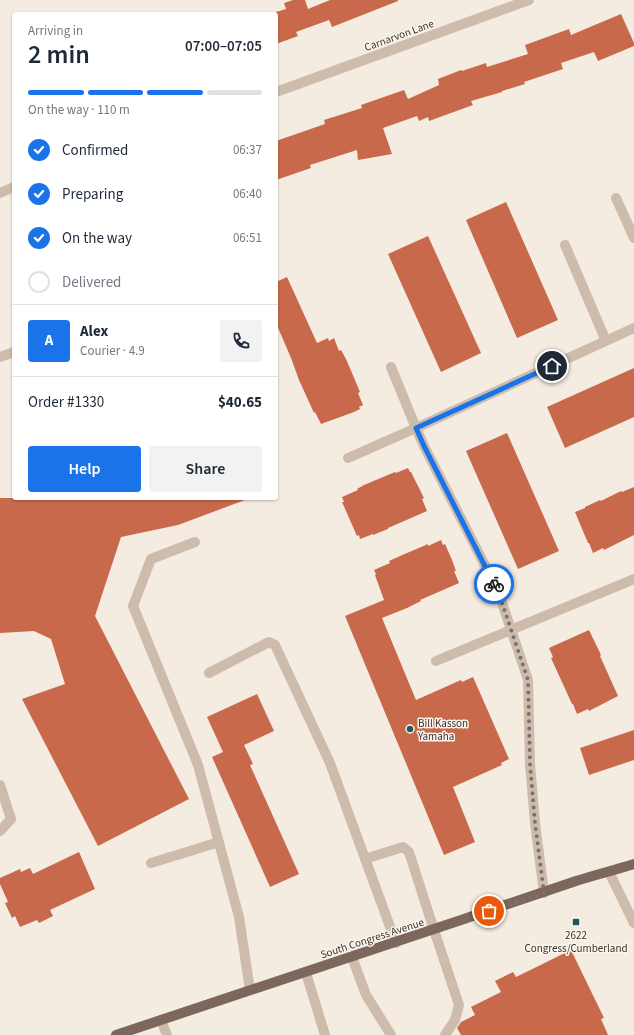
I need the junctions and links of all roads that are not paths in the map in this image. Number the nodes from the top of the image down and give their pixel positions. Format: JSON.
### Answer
{"nodes":[{"id":1,"x":530,"y":0,"type":"edge"},
{"id":2,"x":278,"y":91,"type":"edge"},
{"id":3,"x":12,"y":188,"type":"edge"},
{"id":4,"x":0,"y":192,"type":"edge"},
{"id":5,"x":616,"y":198,"type":"dead end"},
{"id":6,"x":634,"y":238,"type":"edge"},
{"id":7,"x":565,"y":245,"type":"dead end"},
{"id":8,"x":634,"y":328,"type":"edge"},
{"id":9,"x":606,"y":341,"type":"junction"},
{"id":10,"x":12,"y":353,"type":"edge"},
{"id":11,"x":0,"y":357,"type":"edge"},
{"id":12,"x":391,"y":367,"type":"dead end"},
{"id":13,"x":416,"y":428,"type":"junction"},
{"id":14,"x":348,"y":458,"type":"dead end"},
{"id":15,"x":195,"y":542,"type":"dead end"},
{"id":16,"x":634,"y":579,"type":"edge"},
{"id":17,"x":511,"y":630,"type":"junction"},
{"id":18,"x":436,"y":661,"type":"dead end"},
{"id":19,"x":209,"y":673,"type":"dead end"},
{"id":20,"x":0,"y":785,"type":"edge"},
{"id":21,"x":0,"y":831,"type":"edge"},
{"id":22,"x":219,"y":842,"type":"junction"},
{"id":23,"x":365,"y":859,"type":"junction"},
{"id":24,"x":151,"y":863,"type":"dead end"},
{"id":25,"x":634,"y":864,"type":"edge"},
{"id":26,"x":609,"y":872,"type":"junction"},
{"id":27,"x":544,"y":893,"type":"junction"},
{"id":28,"x":634,"y":923,"type":"edge"},
{"id":29,"x":434,"y":930,"type":"junction"},
{"id":30,"x":396,"y":943,"type":"junction"},
{"id":31,"x":352,"y":957,"type":"junction"},
{"id":32,"x":306,"y":972,"type":"junction"},
{"id":33,"x":250,"y":990,"type":"junction"},
{"id":34,"x":161,"y":1020,"type":"junction"},
{"id":35,"x":116,"y":1035,"type":"edge"},
{"id":36,"x":167,"y":1035,"type":"edge"},
{"id":37,"x":325,"y":1035,"type":"edge"},
{"id":38,"x":391,"y":1035,"type":"edge"},
{"id":39,"x":445,"y":1035,"type":"edge"}],
"edges":[{"from":1,"to":2,"type":"street","name":"Carnarvon Lane"},
{"from":3,"to":4,"type":"street"},
{"from":5,"to":6,"type":"street"},
{"from":7,"to":9,"type":"street"},
{"from":8,"to":9,"type":"street"},
{"from":9,"to":13,"type":"street"},
{"from":10,"to":11,"type":"street"},
{"from":12,"to":13,"type":"street"},
{"from":13,"to":14,"type":"street"},
{"from":13,"to":17,"type":"street"},
{"from":15,"to":22,"type":"street"},
{"from":16,"to":17,"type":"street"},
{"from":17,"to":18,"type":"street"},
{"from":17,"to":27,"type":"street"},
{"from":19,"to":23,"type":"street"},
{"from":20,"to":21,"type":"street"},
{"from":22,"to":24,"type":"street"},
{"from":22,"to":33,"type":"street"},
{"from":23,"to":29,"type":"street"},
{"from":23,"to":30,"type":"street"},
{"from":25,"to":26,"type":"main road","name":"South Congress Avenue"},
{"from":26,"to":27,"type":"main road","name":"South Congress Avenue"},
{"from":26,"to":28,"type":"street"},
{"from":27,"to":29,"type":"main road","name":"South Congress Avenue"},
{"from":29,"to":30,"type":"main road","name":"South Congress Avenue"},
{"from":29,"to":39,"type":"street"},
{"from":30,"to":31,"type":"main road","name":"South Congress Avenue"},
{"from":31,"to":32,"type":"main road","name":"South Congress Avenue"},
{"from":31,"to":38,"type":"street"},
{"from":32,"to":33,"type":"main road","name":"South Congress Avenue"},
{"from":32,"to":37,"type":"street"},
{"from":33,"to":34,"type":"main road","name":"South Congress Avenue"},
{"from":34,"to":35,"type":"main road","name":"South Congress Avenue"},
{"from":34,"to":36,"type":"street"}]}
